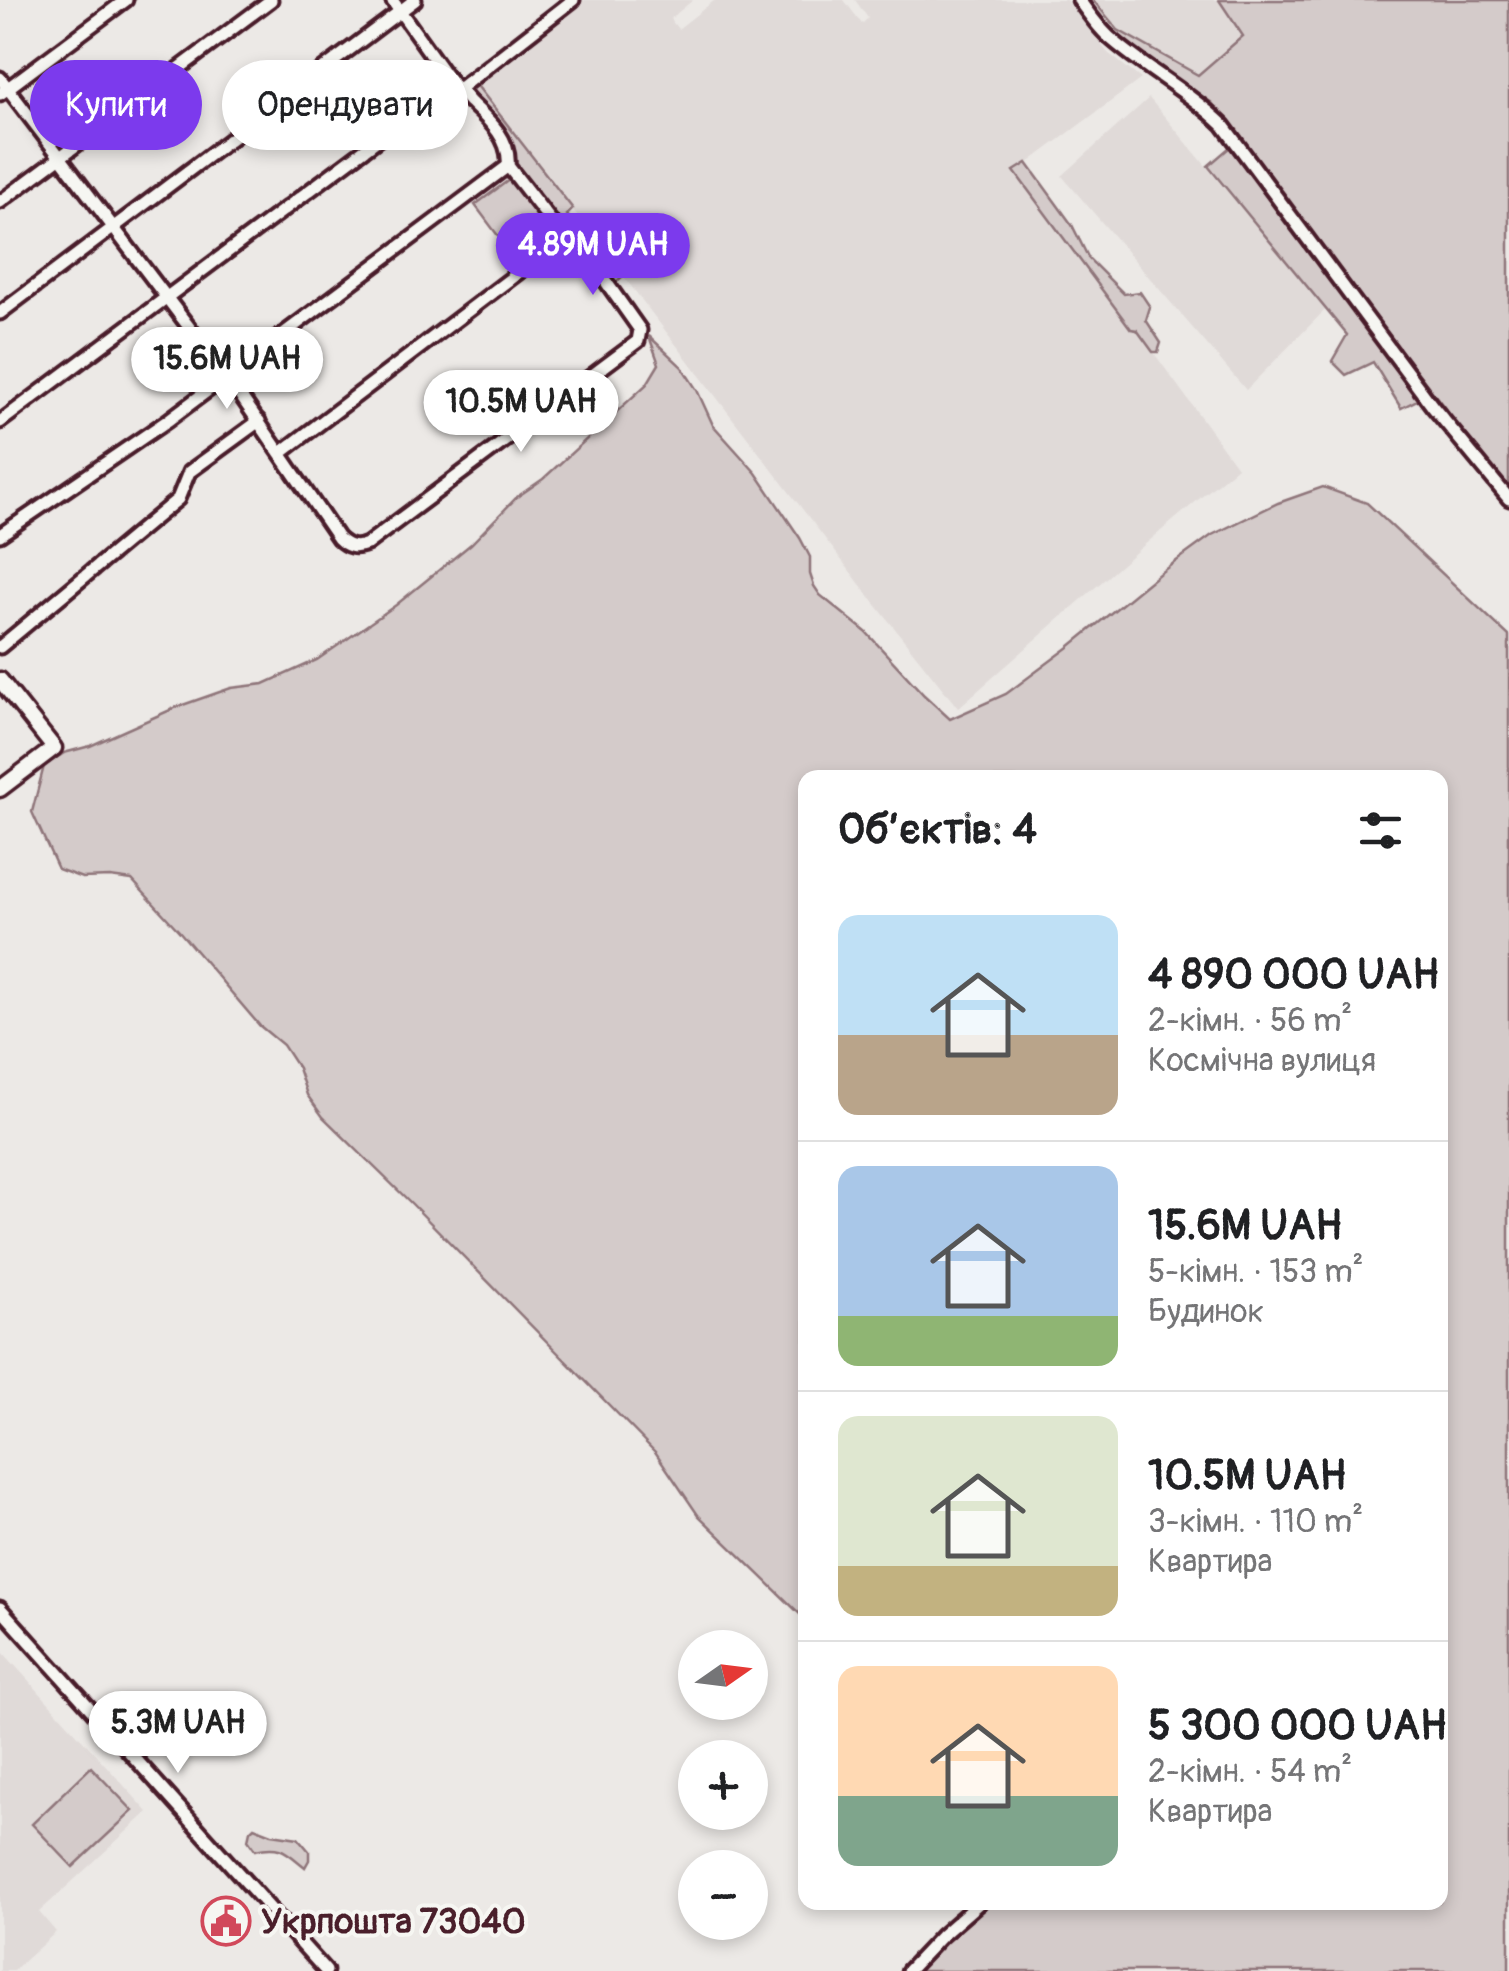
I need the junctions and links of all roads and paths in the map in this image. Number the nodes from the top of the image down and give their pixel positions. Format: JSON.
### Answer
{"nodes":[{"id":1,"x":126,"y":0,"type":"edge"},
{"id":2,"x":271,"y":0,"type":"edge"},
{"id":3,"x":415,"y":0,"type":"edge"},
{"id":4,"x":573,"y":0,"type":"edge"},
{"id":5,"x":1078,"y":0,"type":"edge"},
{"id":6,"x":396,"y":6,"type":"edge"},
{"id":7,"x":436,"y":60,"type":"edge"},
{"id":8,"x":468,"y":77,"type":"edge"},
{"id":9,"x":3,"y":87,"type":"edge"},
{"id":10,"x":468,"y":100,"type":"edge"},
{"id":11,"x":369,"y":150,"type":"edge"},
{"id":12,"x":61,"y":156,"type":"junction"},
{"id":13,"x":508,"y":166,"type":"junction"},
{"id":14,"x":0,"y":202,"type":"edge"},
{"id":15,"x":114,"y":228,"type":"junction"},
{"id":16,"x":566,"y":238,"type":"junction"},
{"id":17,"x":168,"y":298,"type":"junction"},
{"id":18,"x":0,"y":313,"type":"edge"},
{"id":19,"x":226,"y":378,"type":"junction"},
{"id":20,"x":259,"y":421,"type":"junction"},
{"id":21,"x":0,"y":422,"type":"edge"},
{"id":22,"x":281,"y":453,"type":"junction"},
{"id":23,"x":1509,"y":499,"type":"edge"},
{"id":24,"x":0,"y":535,"type":"edge"},
{"id":25,"x":0,"y":647,"type":"edge"},
{"id":26,"x":0,"y":680,"type":"edge"},
{"id":27,"x":0,"y":788,"type":"edge"},
{"id":28,"x":0,"y":1608,"type":"edge"},
{"id":29,"x":971,"y":1910,"type":"edge"},
{"id":30,"x":326,"y":1971,"type":"edge"},
{"id":31,"x":908,"y":1971,"type":"edge"}],
"edges":[{"from":1,"to":9,"type":"street"},
{"from":2,"to":12,"type":"street"},
{"from":3,"to":6,"type":"street"},
{"from":4,"to":8,"type":"street"},
{"from":5,"to":23,"type":"street"},
{"from":6,"to":7,"type":"street"},
{"from":6,"to":15,"type":"street"},
{"from":9,"to":12,"type":"street"},
{"from":10,"to":13,"type":"street"},
{"from":11,"to":17,"type":"street"},
{"from":12,"to":14,"type":"street"},
{"from":12,"to":15,"type":"street"},
{"from":13,"to":16,"type":"street"},
{"from":13,"to":19,"type":"street"},
{"from":15,"to":17,"type":"street"},
{"from":15,"to":18,"type":"street"},
{"from":16,"to":22,"type":"street"},
{"from":16,"to":22,"type":"street"},
{"from":17,"to":19,"type":"street"},
{"from":17,"to":21,"type":"street"},
{"from":19,"to":20,"type":"street"},
{"from":19,"to":24,"type":"street"},
{"from":20,"to":22,"type":"street"},
{"from":20,"to":25,"type":"street"},
{"from":26,"to":27,"type":"street"},
{"from":28,"to":30,"type":"street"},
{"from":29,"to":31,"type":"street"}]}
